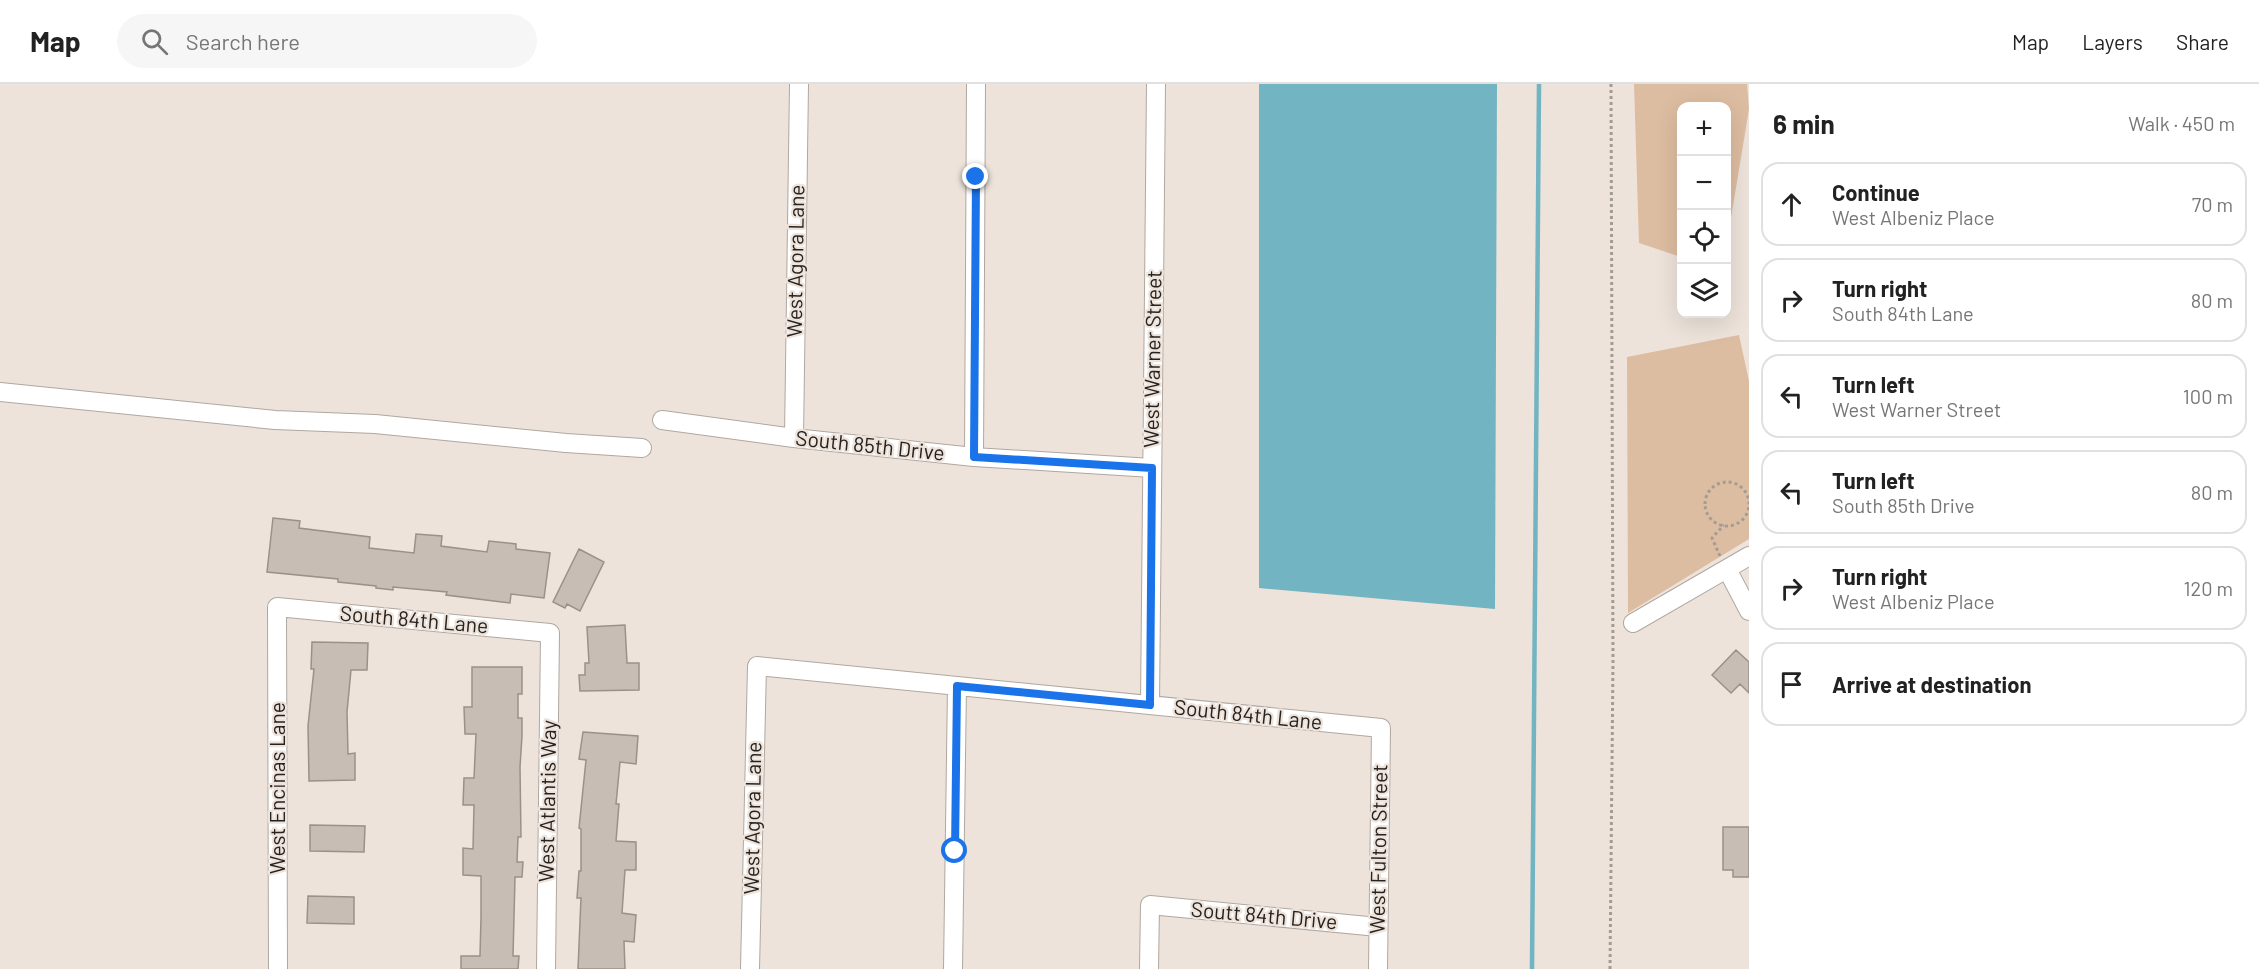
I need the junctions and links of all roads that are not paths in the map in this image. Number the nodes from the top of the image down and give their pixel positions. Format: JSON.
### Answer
{"nodes":[{"id":1,"x":799,"y":84,"type":"edge"},
{"id":2,"x":976,"y":84,"type":"edge"},
{"id":3,"x":1155,"y":84,"type":"edge"},
{"id":4,"x":0,"y":392,"type":"edge"},
{"id":5,"x":662,"y":420,"type":"dead end"},
{"id":6,"x":794,"y":438,"type":"junction"},
{"id":7,"x":642,"y":448,"type":"dead end"},
{"id":8,"x":974,"y":457,"type":"junction"},
{"id":9,"x":1152,"y":468,"type":"junction"},
{"id":10,"x":1749,"y":556,"type":"edge"},
{"id":11,"x":1727,"y":569,"type":"junction"},
{"id":12,"x":277,"y":607,"type":"joint"},
{"id":13,"x":1749,"y":611,"type":"edge"},
{"id":14,"x":1633,"y":623,"type":"dead end"},
{"id":15,"x":550,"y":633,"type":"joint"},
{"id":16,"x":757,"y":666,"type":"joint"},
{"id":17,"x":957,"y":686,"type":"junction"},
{"id":18,"x":1150,"y":705,"type":"junction"},
{"id":19,"x":1381,"y":728,"type":"joint"},
{"id":20,"x":1378,"y":927,"type":"junction"},
{"id":21,"x":278,"y":969,"type":"edge"},
{"id":22,"x":546,"y":969,"type":"edge"},
{"id":23,"x":750,"y":969,"type":"edge"},
{"id":24,"x":953,"y":969,"type":"edge"},
{"id":25,"x":1149,"y":969,"type":"edge"},
{"id":26,"x":1378,"y":969,"type":"edge"}],
"edges":[{"from":1,"to":6,"type":"street","name":"West Agora Lane"},
{"from":2,"to":8,"type":"street"},
{"from":3,"to":9,"type":"street","name":"West Warner Street"},
{"from":4,"to":7,"type":"street"},
{"from":5,"to":6,"type":"street","name":"South 85th Drive"},
{"from":6,"to":8,"type":"street","name":"South 85th Drive"},
{"from":8,"to":9,"type":"street","name":"South 85th Drive"},
{"from":9,"to":18,"type":"street","name":"West Warner Street"},
{"from":10,"to":11,"type":"street"},
{"from":11,"to":13,"type":"street"},
{"from":11,"to":14,"type":"street"},
{"from":12,"to":15,"type":"street","name":"South 84th Lane"},
{"from":12,"to":21,"type":"street","name":"West Encinas Lane"},
{"from":15,"to":22,"type":"street","name":"West Atlantis Way"},
{"from":16,"to":17,"type":"street","name":"South 84th Lane"},
{"from":16,"to":23,"type":"street","name":"West Agora Lane"},
{"from":17,"to":18,"type":"street","name":"South 84th Lane"},
{"from":17,"to":24,"type":"street"},
{"from":18,"to":19,"type":"street","name":"South 84th Lane"},
{"from":19,"to":20,"type":"street","name":"West Fulton Street"},
{"from":20,"to":25,"type":"street","name":"Soutt 84th Drive"},
{"from":20,"to":26,"type":"street","name":"West Fulton Street"}]}
